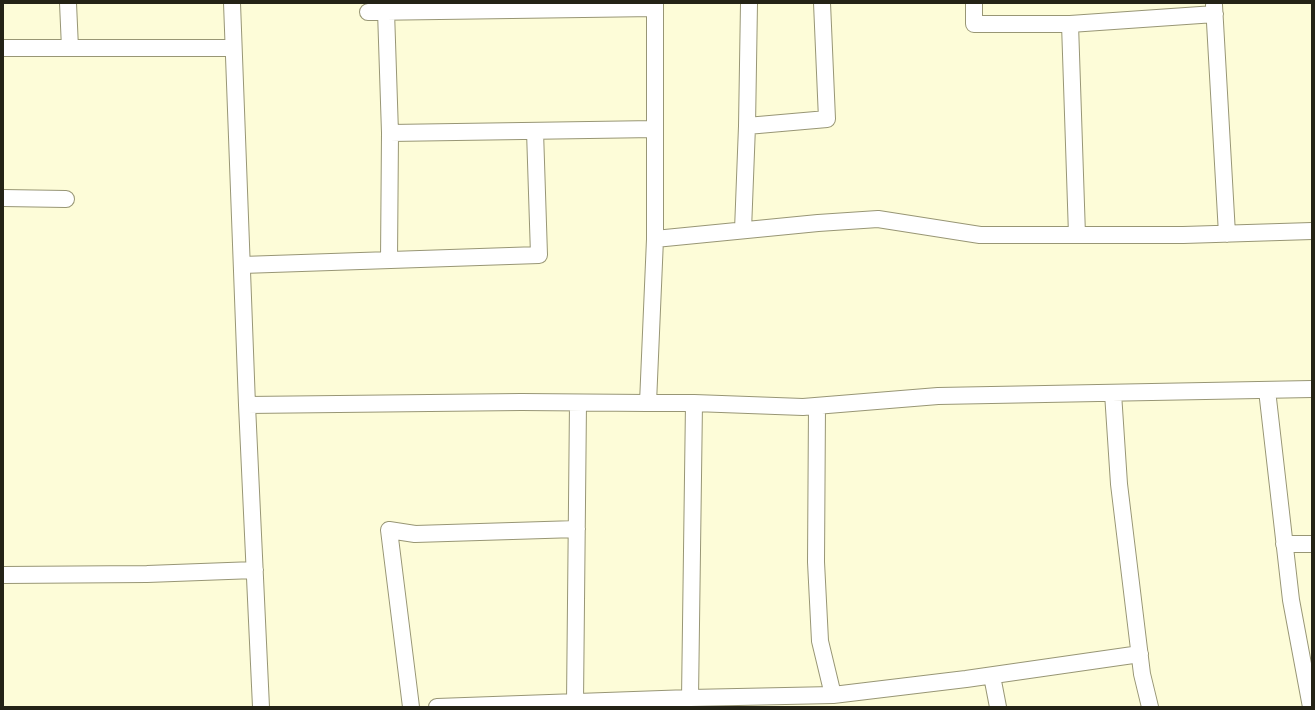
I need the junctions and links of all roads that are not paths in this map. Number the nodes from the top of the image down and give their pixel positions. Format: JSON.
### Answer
{"nodes":[{"id":1,"x":68,"y":3,"type":"edge"},
{"id":2,"x":232,"y":3,"type":"edge"},
{"id":3,"x":749,"y":3,"type":"edge"},
{"id":4,"x":822,"y":3,"type":"edge"},
{"id":5,"x":974,"y":3,"type":"edge"},
{"id":6,"x":655,"y":6,"type":"edge"},
{"id":7,"x":1215,"y":9,"type":"edge"},
{"id":8,"x":368,"y":12,"type":"dead end"},
{"id":9,"x":386,"y":12,"type":"junction"},
{"id":10,"x":1070,"y":24,"type":"junction"},
{"id":11,"x":3,"y":48,"type":"edge"},
{"id":12,"x":70,"y":48,"type":"junction"},
{"id":13,"x":233,"y":48,"type":"junction"},
{"id":14,"x":747,"y":126,"type":"junction"},
{"id":15,"x":655,"y":130,"type":"junction"},
{"id":16,"x":535,"y":131,"type":"junction"},
{"id":17,"x":390,"y":133,"type":"junction"},
{"id":18,"x":3,"y":198,"type":"edge"},
{"id":19,"x":66,"y":199,"type":"dead end"},
{"id":20,"x":743,"y":230,"type":"junction"},
{"id":21,"x":1312,"y":231,"type":"edge"},
{"id":22,"x":1227,"y":234,"type":"junction"},
{"id":23,"x":1077,"y":235,"type":"junction"},
{"id":24,"x":655,"y":238,"type":"junction"},
{"id":25,"x":389,"y":260,"type":"junction"},
{"id":26,"x":242,"y":265,"type":"junction"},
{"id":27,"x":1312,"y":389,"type":"edge"},
{"id":28,"x":1267,"y":390,"type":"junction"},
{"id":29,"x":1113,"y":393,"type":"junction"},
{"id":30,"x":578,"y":403,"type":"junction"},
{"id":31,"x":648,"y":403,"type":"junction"},
{"id":32,"x":694,"y":403,"type":"junction"},
{"id":33,"x":247,"y":405,"type":"junction"},
{"id":34,"x":817,"y":406,"type":"junction"},
{"id":35,"x":577,"y":529,"type":"junction"},
{"id":36,"x":1284,"y":544,"type":"junction"},
{"id":37,"x":1312,"y":544,"type":"edge"},
{"id":38,"x":255,"y":570,"type":"junction"},
{"id":39,"x":3,"y":575,"type":"edge"},
{"id":40,"x":1140,"y":654,"type":"junction"},
{"id":41,"x":992,"y":676,"type":"junction"},
{"id":42,"x":833,"y":696,"type":"junction"},
{"id":43,"x":690,"y":698,"type":"junction"},
{"id":44,"x":575,"y":702,"type":"junction"},
{"id":45,"x":261,"y":707,"type":"edge"},
{"id":46,"x":411,"y":707,"type":"edge"},
{"id":47,"x":437,"y":707,"type":"edge"},
{"id":48,"x":998,"y":707,"type":"edge"},
{"id":49,"x":1150,"y":707,"type":"edge"},
{"id":50,"x":1311,"y":707,"type":"edge"}],
"edges":[{"from":1,"to":12,"type":"street"},
{"from":2,"to":13,"type":"street"},
{"from":3,"to":14,"type":"street"},
{"from":4,"to":14,"type":"street"},
{"from":5,"to":10,"type":"street"},
{"from":6,"to":9,"type":"street"},
{"from":6,"to":15,"type":"street"},
{"from":7,"to":10,"type":"street"},
{"from":7,"to":22,"type":"street"},
{"from":8,"to":9,"type":"street"},
{"from":9,"to":17,"type":"street"},
{"from":10,"to":23,"type":"street"},
{"from":11,"to":12,"type":"street"},
{"from":12,"to":13,"type":"street"},
{"from":13,"to":26,"type":"street"},
{"from":14,"to":20,"type":"street"},
{"from":15,"to":16,"type":"street"},
{"from":15,"to":24,"type":"street"},
{"from":16,"to":17,"type":"street"},
{"from":16,"to":25,"type":"street"},
{"from":17,"to":25,"type":"street"},
{"from":18,"to":19,"type":"street"},
{"from":20,"to":23,"type":"street"},
{"from":20,"to":24,"type":"street"},
{"from":21,"to":22,"type":"street"},
{"from":22,"to":23,"type":"street"},
{"from":24,"to":31,"type":"street"},
{"from":25,"to":26,"type":"street"},
{"from":26,"to":33,"type":"street"},
{"from":27,"to":28,"type":"street"},
{"from":28,"to":29,"type":"street"},
{"from":28,"to":36,"type":"street"},
{"from":29,"to":34,"type":"street"},
{"from":29,"to":40,"type":"street"},
{"from":30,"to":31,"type":"street"},
{"from":30,"to":33,"type":"street"},
{"from":30,"to":35,"type":"street"},
{"from":31,"to":32,"type":"street"},
{"from":32,"to":34,"type":"street"},
{"from":32,"to":43,"type":"street"},
{"from":33,"to":38,"type":"street"},
{"from":34,"to":42,"type":"street"},
{"from":35,"to":44,"type":"street"},
{"from":35,"to":46,"type":"street"},
{"from":36,"to":37,"type":"street"},
{"from":36,"to":50,"type":"street"},
{"from":38,"to":39,"type":"street"},
{"from":38,"to":45,"type":"street"},
{"from":40,"to":41,"type":"street"},
{"from":40,"to":49,"type":"street"},
{"from":41,"to":42,"type":"street"},
{"from":41,"to":48,"type":"street"},
{"from":42,"to":43,"type":"street"},
{"from":43,"to":44,"type":"street"},
{"from":44,"to":47,"type":"street"}]}
